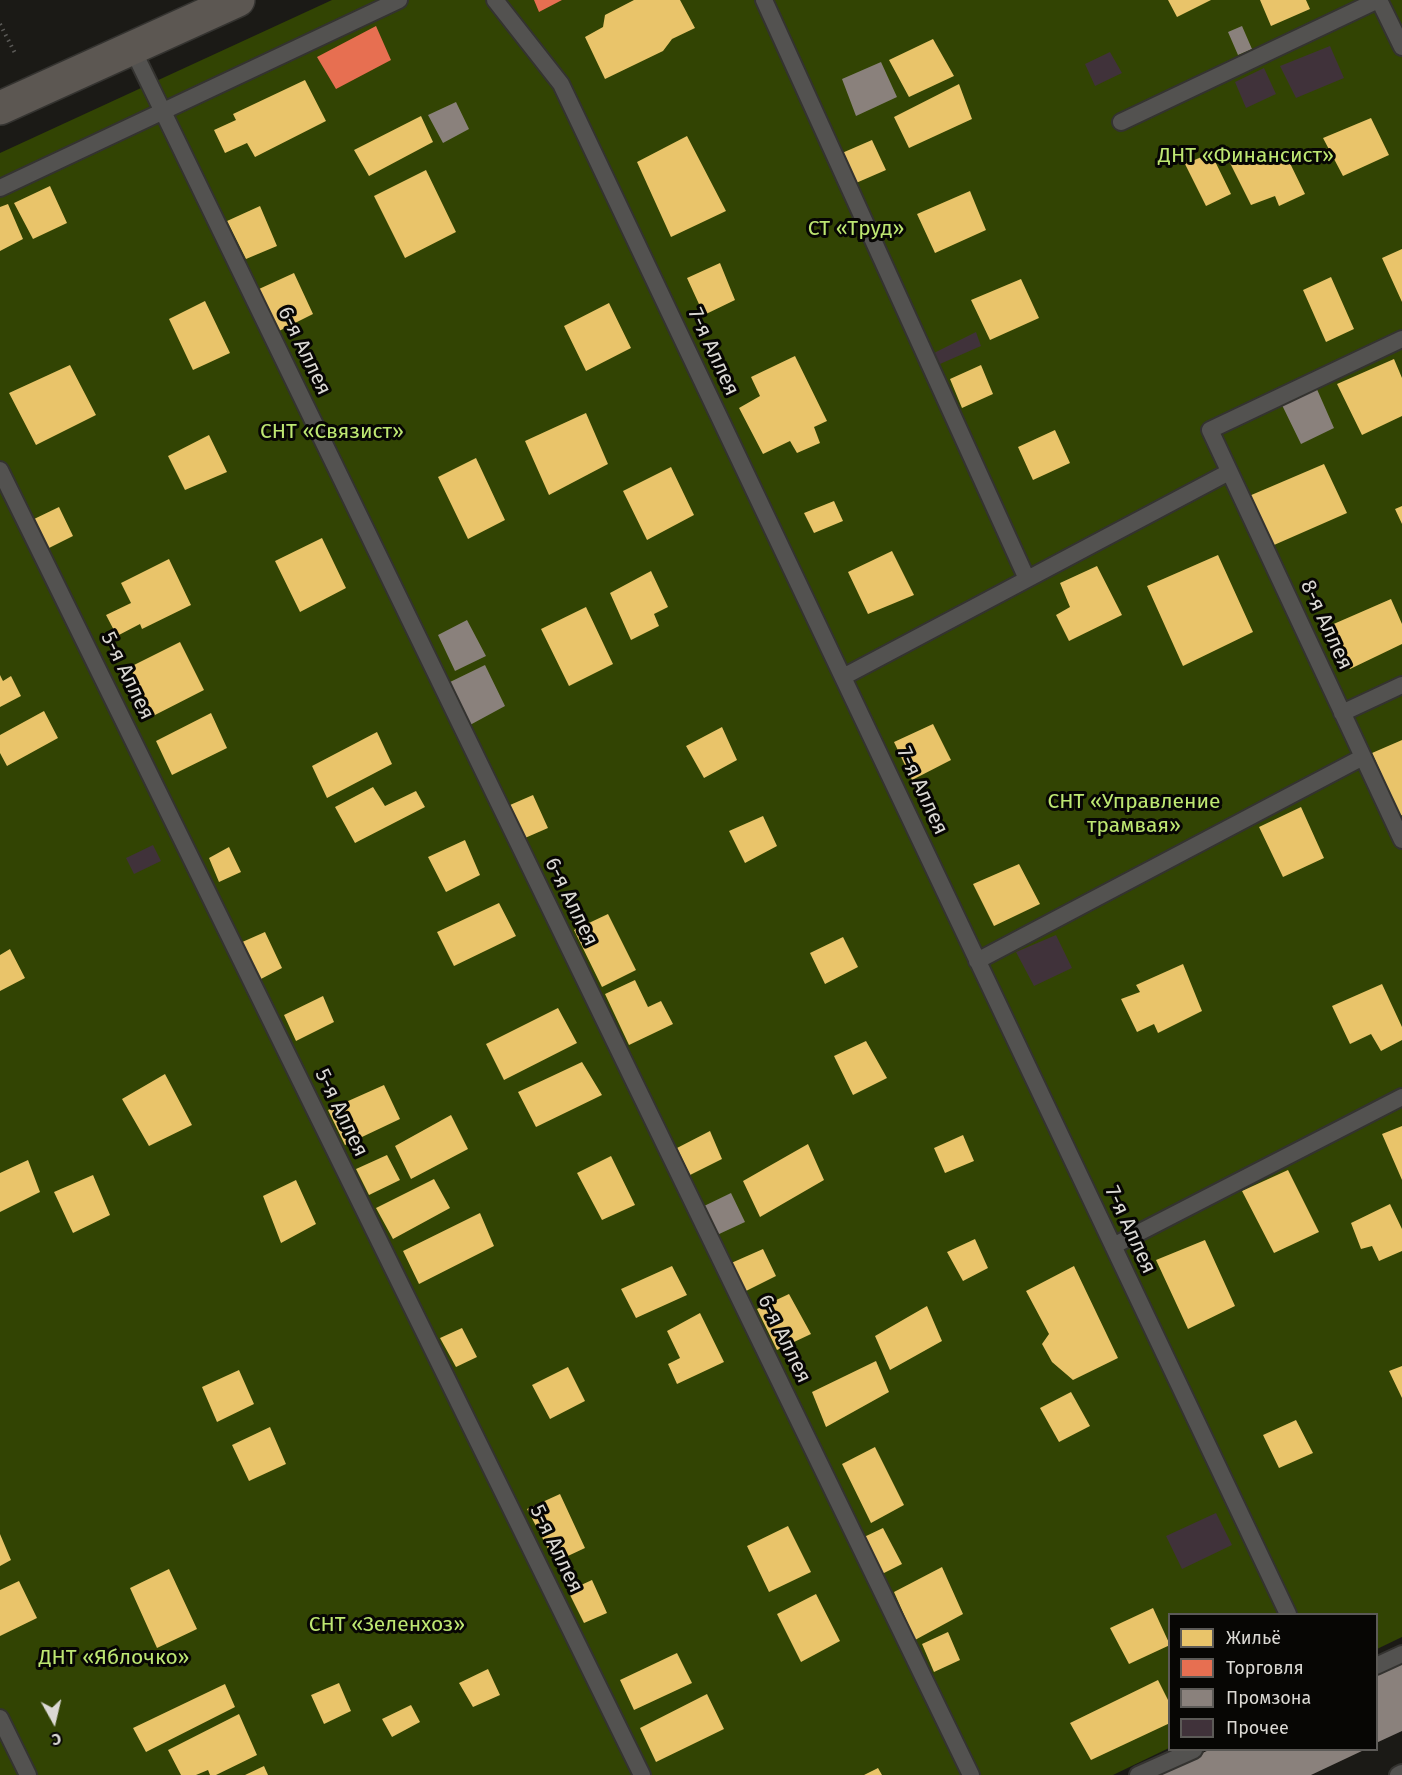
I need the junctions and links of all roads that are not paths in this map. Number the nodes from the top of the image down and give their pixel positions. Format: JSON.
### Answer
{"nodes":[{"id":1,"x":238,"y":0,"type":"edge"},
{"id":2,"x":399,"y":0,"type":"edge"},
{"id":3,"x":495,"y":0,"type":"edge"},
{"id":4,"x":764,"y":0,"type":"edge"},
{"id":5,"x":1379,"y":0,"type":"edge"},
{"id":6,"x":1402,"y":47,"type":"edge"},
{"id":7,"x":132,"y":48,"type":"junction"},
{"id":8,"x":0,"y":108,"type":"edge"},
{"id":9,"x":162,"y":110,"type":"junction"},
{"id":10,"x":1121,"y":122,"type":"dead end"},
{"id":11,"x":0,"y":188,"type":"edge"},
{"id":12,"x":1402,"y":339,"type":"edge"},
{"id":13,"x":0,"y":470,"type":"edge"},
{"id":14,"x":1229,"y":472,"type":"junction"},
{"id":15,"x":1027,"y":579,"type":"junction"},
{"id":16,"x":843,"y":677,"type":"junction"},
{"id":17,"x":1402,"y":685,"type":"edge"},
{"id":18,"x":1342,"y":713,"type":"junction"},
{"id":19,"x":1363,"y":757,"type":"junction"},
{"id":20,"x":1402,"y":840,"type":"edge"},
{"id":21,"x":977,"y":961,"type":"junction"},
{"id":22,"x":1402,"y":1097,"type":"edge"},
{"id":23,"x":1113,"y":1246,"type":"junction"},
{"id":24,"x":1288,"y":1613,"type":"edge"},
{"id":25,"x":1402,"y":1654,"type":"edge"},
{"id":26,"x":1378,"y":1666,"type":"edge"},
{"id":27,"x":0,"y":1718,"type":"edge"},
{"id":28,"x":1190,"y":1751,"type":"edge"},
{"id":29,"x":1402,"y":1773,"type":"edge"},
{"id":30,"x":28,"y":1775,"type":"edge"},
{"id":31,"x":642,"y":1775,"type":"edge"},
{"id":32,"x":971,"y":1775,"type":"edge"},
{"id":33,"x":1138,"y":1775,"type":"edge"},
{"id":34,"x":1398,"y":1775,"type":"edge"}],
"edges":[{"from":1,"to":7,"type":"main road"},
{"from":2,"to":9,"type":"lane"},
{"from":3,"to":16,"type":"lane","name":"7-я Аллея"},
{"from":4,"to":15,"type":"lane"},
{"from":5,"to":6,"type":"lane"},
{"from":5,"to":10,"type":"lane"},
{"from":7,"to":8,"type":"main road"},
{"from":7,"to":9,"type":"lane","name":"6-я Аллея"},
{"from":9,"to":11,"type":"lane"},
{"from":9,"to":32,"type":"lane","name":"6-я Аллея"},
{"from":12,"to":14,"type":"lane","name":"8-я Аллея"},
{"from":13,"to":31,"type":"lane","name":"5-я Аллея"},
{"from":14,"to":15,"type":"lane"},
{"from":14,"to":18,"type":"lane","name":"8-я Аллея"},
{"from":15,"to":16,"type":"lane"},
{"from":16,"to":21,"type":"lane","name":"7-я Аллея"},
{"from":17,"to":18,"type":"lane"},
{"from":18,"to":19,"type":"lane","name":"8-я Аллея"},
{"from":19,"to":20,"type":"lane","name":"8-я Аллея"},
{"from":19,"to":21,"type":"lane"},
{"from":21,"to":23,"type":"lane","name":"7-я Аллея"},
{"from":22,"to":23,"type":"lane"},
{"from":23,"to":24,"type":"lane","name":"7-я Аллея"},
{"from":25,"to":26,"type":"lane"},
{"from":27,"to":30,"type":"lane"},
{"from":28,"to":33,"type":"lane"},
{"from":29,"to":34,"type":"lane"}]}
